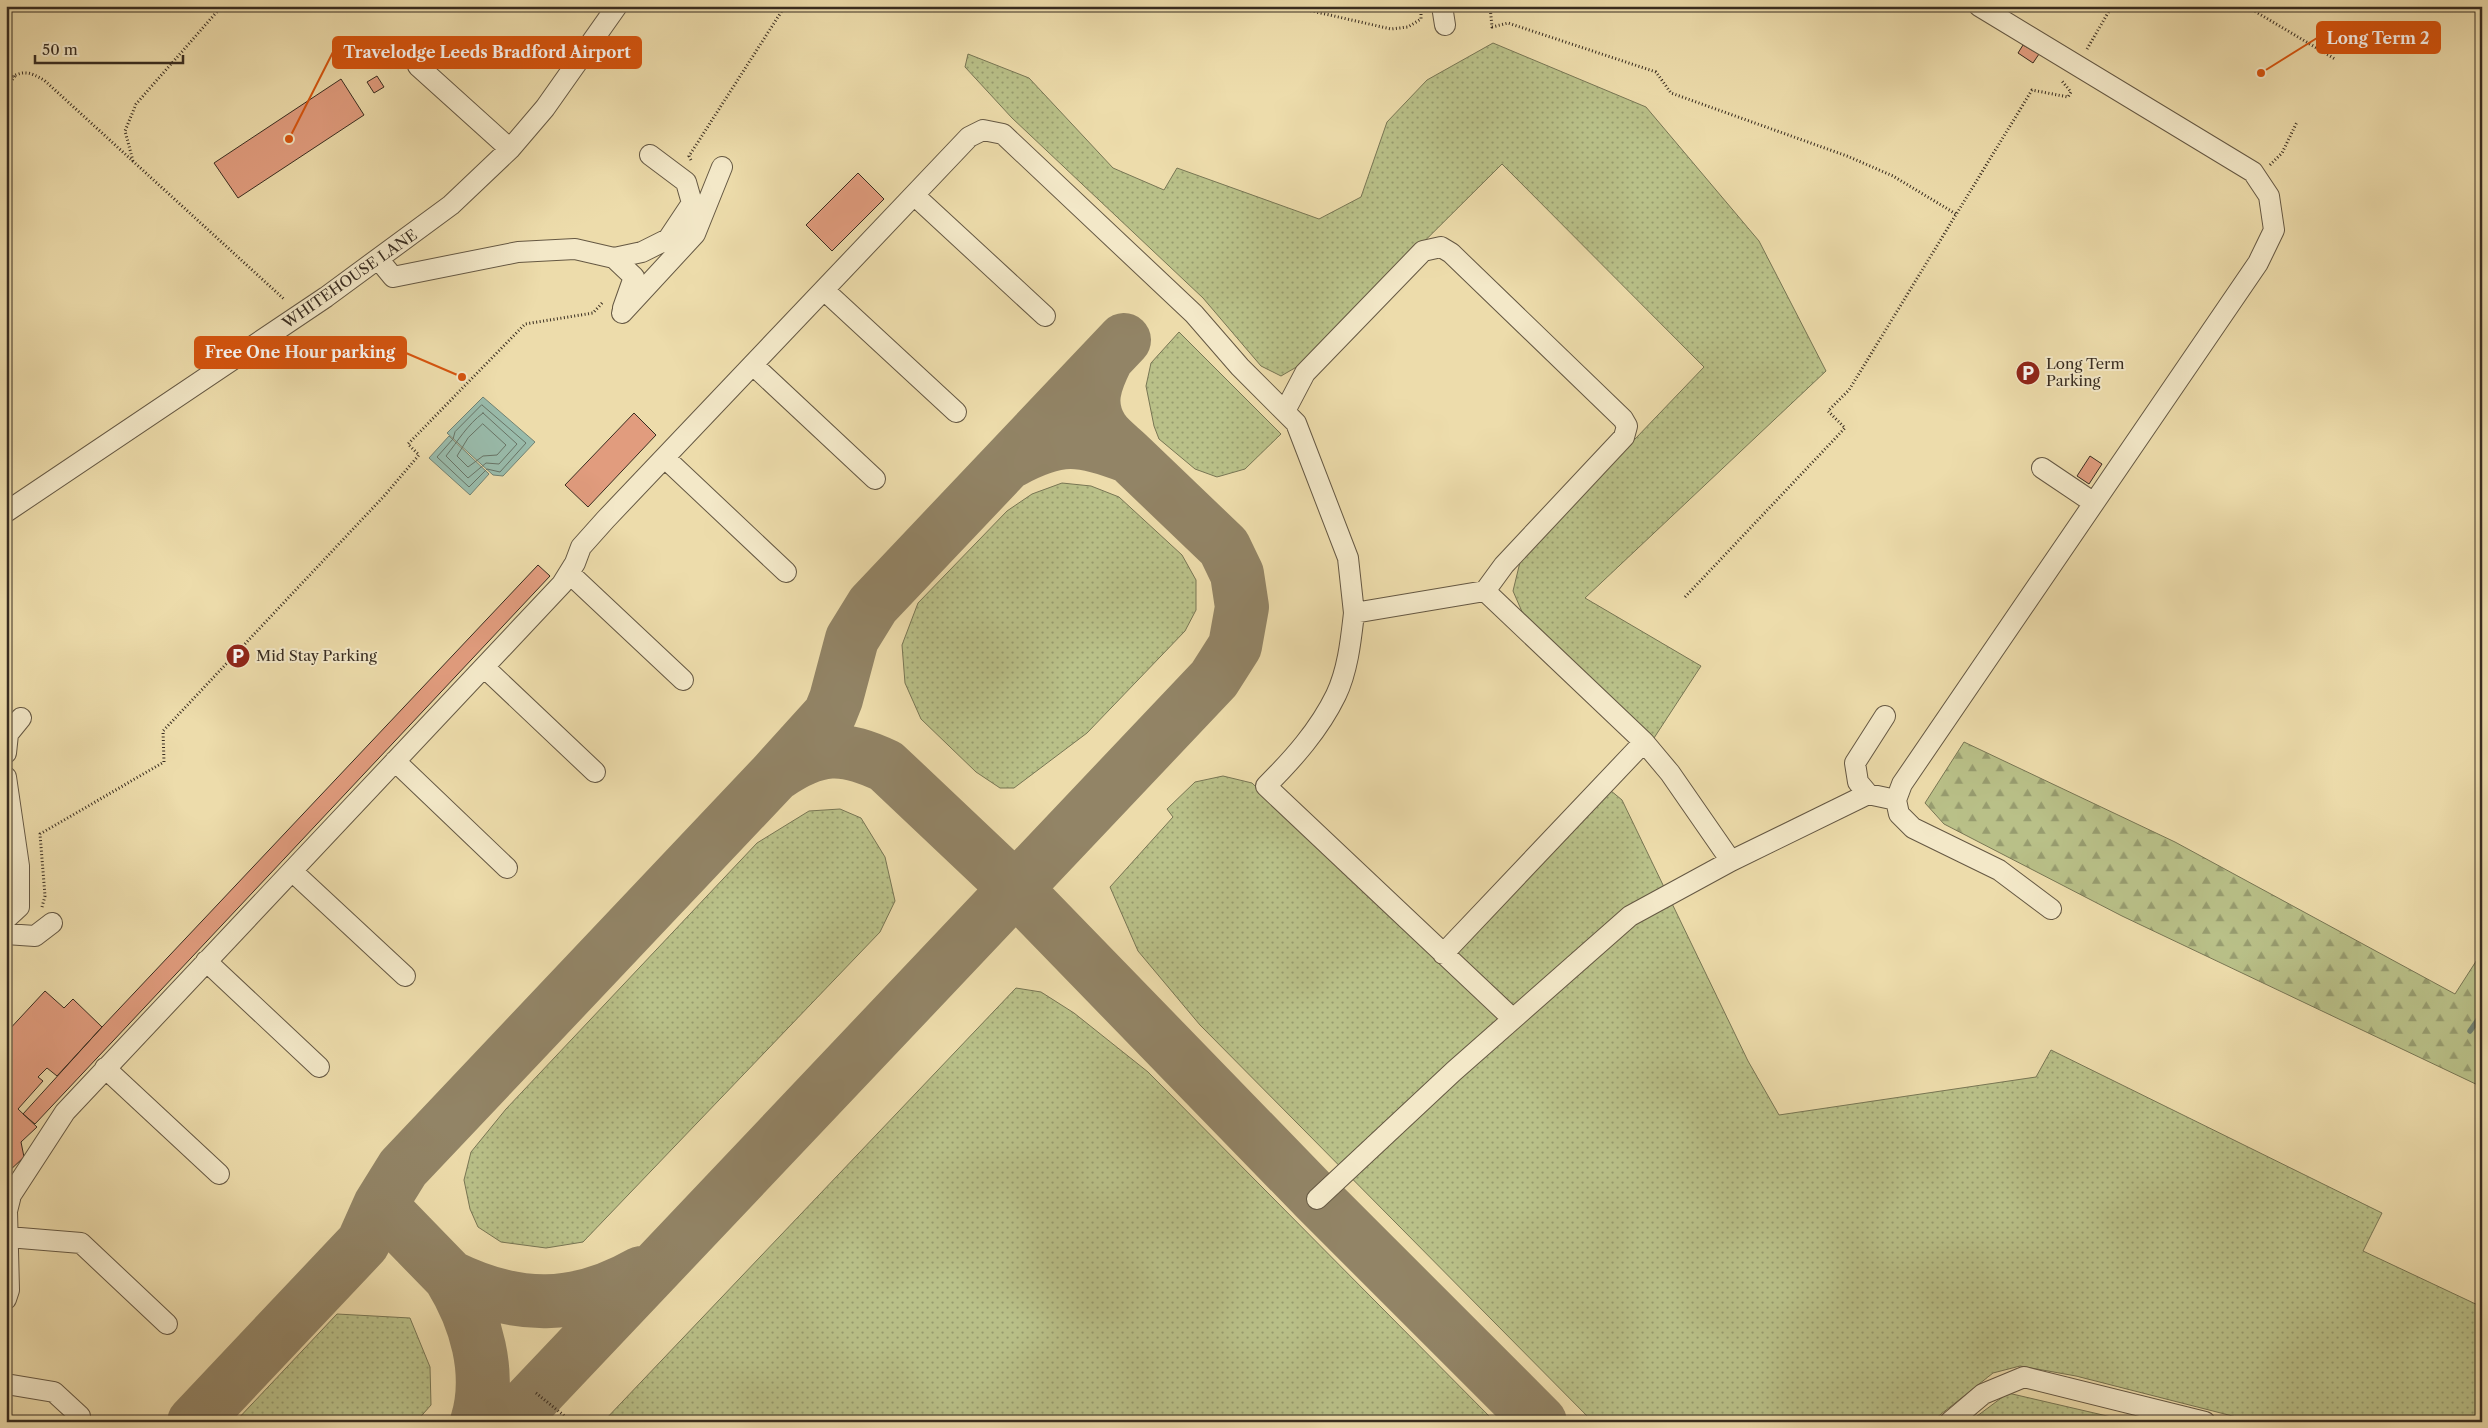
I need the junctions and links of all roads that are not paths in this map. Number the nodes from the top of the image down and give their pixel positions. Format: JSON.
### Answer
{"nodes":[{"id":1,"x":617,"y":6,"type":"edge"},
{"id":2,"x":1979,"y":6,"type":"edge"},
{"id":3,"x":418,"y":66,"type":"dead end"},
{"id":4,"x":510,"y":149,"type":"junction"},
{"id":5,"x":650,"y":156,"type":"dead end"},
{"id":6,"x":722,"y":168,"type":"dead end"},
{"id":7,"x":914,"y":195,"type":"junction"},
{"id":8,"x":614,"y":258,"type":"junction"},
{"id":9,"x":378,"y":260,"type":"junction"},
{"id":10,"x":824,"y":290,"type":"junction"},
{"id":11,"x":1045,"y":316,"type":"dead end"},
{"id":12,"x":753,"y":365,"type":"junction"},
{"id":13,"x":1284,"y":411,"type":"junction"},
{"id":14,"x":956,"y":412,"type":"dead end"},
{"id":15,"x":665,"y":458,"type":"junction"},
{"id":16,"x":2042,"y":468,"type":"dead end"},
{"id":17,"x":874,"y":479,"type":"dead end"},
{"id":18,"x":2094,"y":503,"type":"junction"},
{"id":19,"x":6,"y":512,"type":"edge"},
{"id":20,"x":786,"y":572,"type":"dead end"},
{"id":21,"x":569,"y":573,"type":"junction"},
{"id":22,"x":1485,"y":591,"type":"junction"},
{"id":23,"x":1354,"y":613,"type":"junction"},
{"id":24,"x":484,"y":667,"type":"junction"},
{"id":25,"x":684,"y":680,"type":"dead end"},
{"id":26,"x":1885,"y":716,"type":"dead end"},
{"id":27,"x":21,"y":718,"type":"dead end"},
{"id":28,"x":1644,"y":742,"type":"junction"},
{"id":29,"x":6,"y":753,"type":"edge"},
{"id":30,"x":395,"y":761,"type":"junction"},
{"id":31,"x":595,"y":772,"type":"dead end"},
{"id":32,"x":6,"y":776,"type":"edge"},
{"id":33,"x":1868,"y":794,"type":"junction"},
{"id":34,"x":1896,"y":800,"type":"junction"},
{"id":35,"x":1731,"y":861,"type":"junction"},
{"id":36,"x":507,"y":868,"type":"dead end"},
{"id":37,"x":292,"y":871,"type":"junction"},
{"id":38,"x":2051,"y":909,"type":"dead end"},
{"id":39,"x":6,"y":919,"type":"edge"},
{"id":40,"x":52,"y":923,"type":"dead end"},
{"id":41,"x":6,"y":934,"type":"edge"},
{"id":42,"x":1443,"y":954,"type":"junction"},
{"id":43,"x":206,"y":961,"type":"junction"},
{"id":44,"x":405,"y":976,"type":"dead end"},
{"id":45,"x":1513,"y":1019,"type":"junction"},
{"id":46,"x":319,"y":1067,"type":"dead end"},
{"id":47,"x":105,"y":1068,"type":"junction"},
{"id":48,"x":219,"y":1174,"type":"dead end"},
{"id":49,"x":1317,"y":1200,"type":"dead end"},
{"id":50,"x":8,"y":1237,"type":"junction"},
{"id":51,"x":6,"y":1299,"type":"edge"},
{"id":52,"x":166,"y":1324,"type":"dead end"},
{"id":53,"x":6,"y":1384,"type":"edge"},
{"id":54,"x":80,"y":1416,"type":"dead end"},
{"id":55,"x":1950,"y":1422,"type":"edge"},
{"id":56,"x":2205,"y":1422,"type":"edge"}],
"edges":[{"from":1,"to":4,"type":"street","name":"WHITEHOUSE LANE"},
{"from":2,"to":18,"type":"street"},
{"from":3,"to":4,"type":"street"},
{"from":4,"to":9,"type":"street","name":"WHITEHOUSE LANE"},
{"from":5,"to":8,"type":"street"},
{"from":6,"to":8,"type":"street"},
{"from":7,"to":10,"type":"street"},
{"from":7,"to":11,"type":"street"},
{"from":7,"to":13,"type":"street"},
{"from":8,"to":9,"type":"street"},
{"from":9,"to":19,"type":"street","name":"WHITEHOUSE LANE"},
{"from":10,"to":12,"type":"street"},
{"from":10,"to":14,"type":"street"},
{"from":12,"to":15,"type":"street"},
{"from":12,"to":17,"type":"street"},
{"from":13,"to":22,"type":"street"},
{"from":13,"to":23,"type":"street"},
{"from":15,"to":20,"type":"street"},
{"from":15,"to":21,"type":"street"},
{"from":16,"to":18,"type":"street"},
{"from":18,"to":34,"type":"street"},
{"from":21,"to":24,"type":"street"},
{"from":21,"to":25,"type":"street"},
{"from":22,"to":23,"type":"street"},
{"from":22,"to":28,"type":"street"},
{"from":23,"to":42,"type":"street"},
{"from":24,"to":30,"type":"street"},
{"from":24,"to":31,"type":"street"},
{"from":26,"to":33,"type":"street"},
{"from":27,"to":29,"type":"street"},
{"from":28,"to":35,"type":"street"},
{"from":28,"to":42,"type":"street"},
{"from":30,"to":36,"type":"street"},
{"from":30,"to":37,"type":"street"},
{"from":32,"to":39,"type":"street"},
{"from":33,"to":34,"type":"street"},
{"from":33,"to":35,"type":"street"},
{"from":34,"to":38,"type":"street"},
{"from":35,"to":45,"type":"street"},
{"from":37,"to":43,"type":"street"},
{"from":37,"to":44,"type":"street"},
{"from":40,"to":41,"type":"street"},
{"from":42,"to":45,"type":"street"},
{"from":43,"to":46,"type":"street"},
{"from":43,"to":47,"type":"street"},
{"from":45,"to":49,"type":"street"},
{"from":47,"to":48,"type":"street"},
{"from":47,"to":50,"type":"street"},
{"from":50,"to":51,"type":"street"},
{"from":50,"to":52,"type":"street"},
{"from":53,"to":54,"type":"street"},
{"from":55,"to":56,"type":"street"}]}
